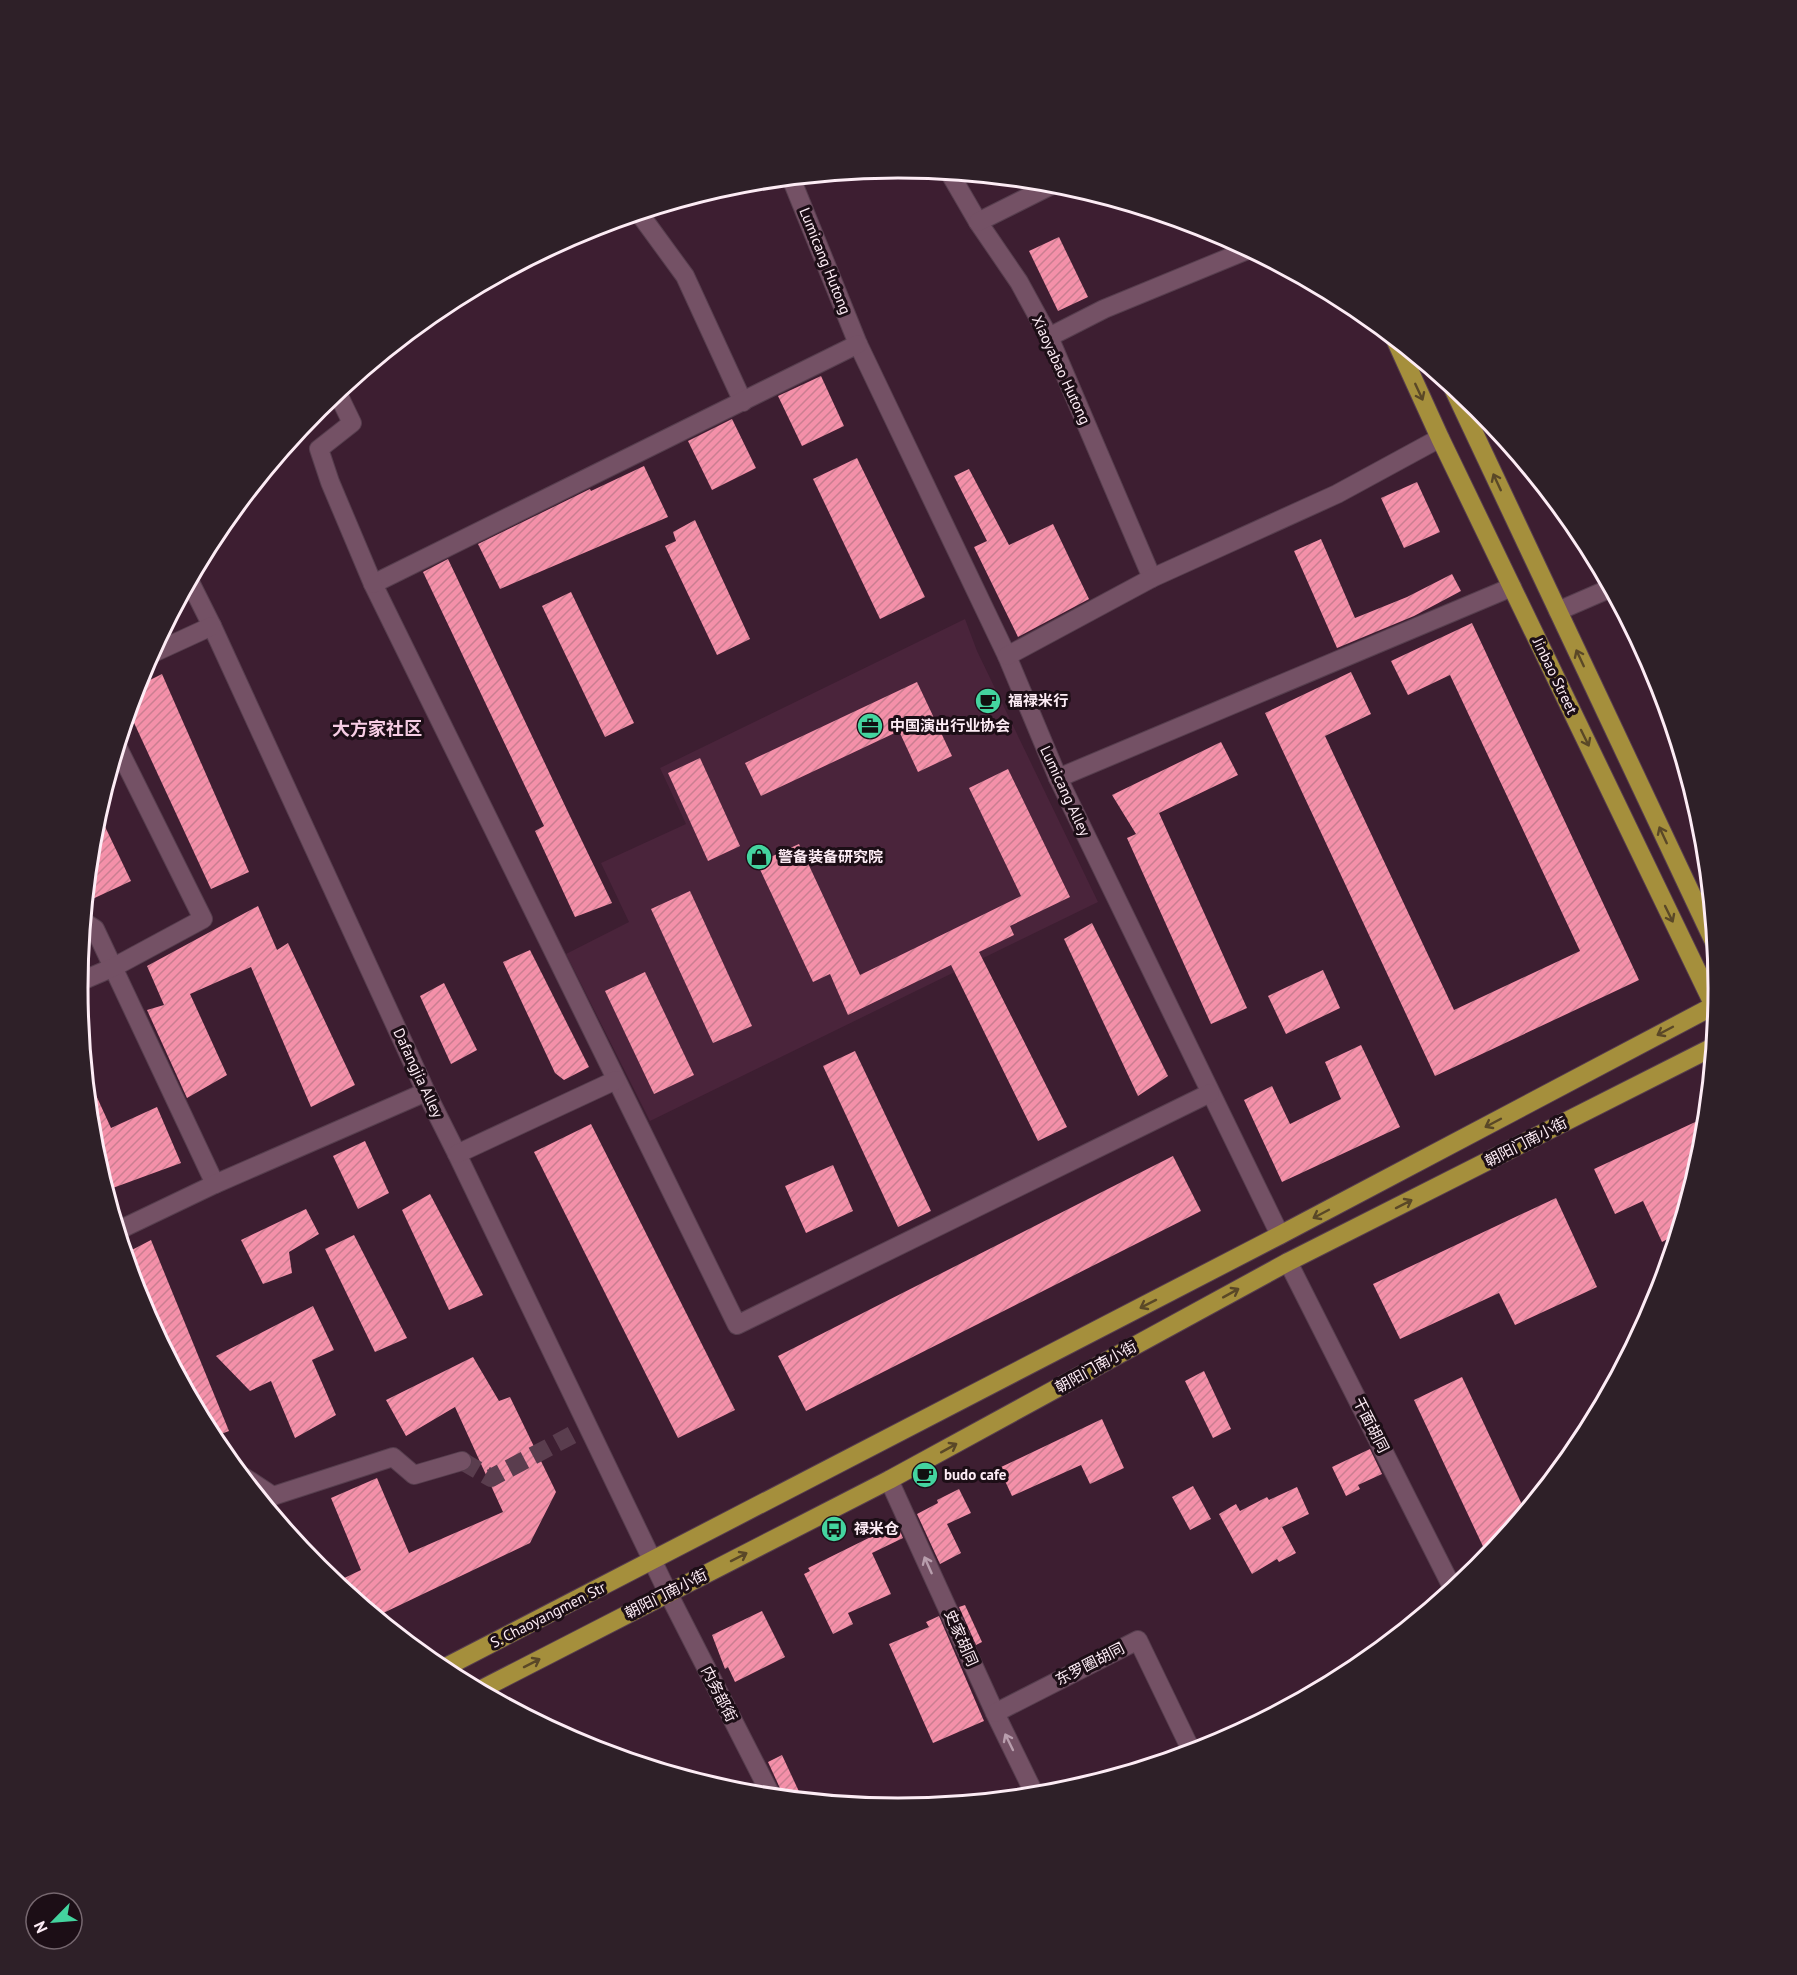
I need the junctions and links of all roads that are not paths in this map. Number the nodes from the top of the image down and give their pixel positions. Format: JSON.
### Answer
{"nodes":[{"id":1,"x":953,"y":179,"type":"edge"},
{"id":2,"x":793,"y":184,"type":"edge"},
{"id":3,"x":1041,"y":190,"type":"edge"},
{"id":4,"x":643,"y":219,"type":"edge"},
{"id":5,"x":978,"y":222,"type":"junction"},
{"id":6,"x":1240,"y":253,"type":"edge"},
{"id":7,"x":1048,"y":337,"type":"junction"},
{"id":8,"x":858,"y":344,"type":"junction"},
{"id":9,"x":1401,"y":353,"type":"edge"},
{"id":10,"x":341,"y":401,"type":"edge"},
{"id":11,"x":743,"y":402,"type":"junction"},
{"id":12,"x":1461,"y":406,"type":"edge"},
{"id":13,"x":1440,"y":438,"type":"junction"},
{"id":14,"x":1152,"y":578,"type":"junction"},
{"id":15,"x":373,"y":584,"type":"junction"},
{"id":16,"x":1512,"y":587,"type":"junction"},
{"id":17,"x":193,"y":589,"type":"edge"},
{"id":18,"x":1604,"y":591,"type":"edge"},
{"id":19,"x":1558,"y":611,"type":"junction"},
{"id":20,"x":212,"y":626,"type":"junction"},
{"id":21,"x":163,"y":648,"type":"edge"},
{"id":22,"x":1006,"y":656,"type":"junction"},
{"id":23,"x":122,"y":757,"type":"edge"},
{"id":24,"x":1058,"y":778,"type":"junction"},
{"id":25,"x":1706,"y":925,"type":"edge"},
{"id":26,"x":91,"y":926,"type":"edge"},
{"id":27,"x":114,"y":967,"type":"junction"},
{"id":28,"x":88,"y":978,"type":"edge"},
{"id":29,"x":1708,"y":991,"type":"edge"},
{"id":30,"x":1708,"y":1012,"type":"edge"},
{"id":31,"x":1706,"y":1051,"type":"edge"},
{"id":32,"x":616,"y":1080,"type":"junction"},
{"id":33,"x":426,"y":1092,"type":"junction"},
{"id":34,"x":1210,"y":1093,"type":"junction"},
{"id":35,"x":458,"y":1154,"type":"junction"},
{"id":36,"x":215,"y":1184,"type":"junction"},
{"id":37,"x":125,"y":1227,"type":"edge"},
{"id":38,"x":1280,"y":1235,"type":"junction"},
{"id":39,"x":1288,"y":1262,"type":"junction"},
{"id":40,"x":589,"y":1429,"type":"junction"},
{"id":41,"x":572,"y":1436,"type":"tunnel mouth"},
{"id":42,"x":462,"y":1461,"type":"dead end"},
{"id":43,"x":889,"y":1480,"type":"junction"},
{"id":44,"x":264,"y":1490,"type":"edge"},
{"id":45,"x":654,"y":1561,"type":"junction"},
{"id":46,"x":1449,"y":1581,"type":"edge"},
{"id":47,"x":668,"y":1593,"type":"junction"},
{"id":48,"x":453,"y":1664,"type":"edge"},
{"id":49,"x":487,"y":1685,"type":"edge"},
{"id":50,"x":994,"y":1713,"type":"junction"},
{"id":51,"x":1188,"y":1744,"type":"edge"},
{"id":52,"x":1031,"y":1786,"type":"edge"},
{"id":53,"x":767,"y":1787,"type":"edge"}],
"edges":[{"from":1,"to":5,"type":"street","name":"Xiaoyabao Hutong"},
{"from":2,"to":8,"type":"street","name":"Lumicang Hutong"},
{"from":3,"to":5,"type":"street"},
{"from":4,"to":11,"type":"street"},
{"from":5,"to":7,"type":"street","name":"Xiaoyabao Hutong"},
{"from":6,"to":7,"type":"street"},
{"from":7,"to":14,"type":"street","name":"Xiaoyabao Hutong"},
{"from":8,"to":11,"type":"street"},
{"from":8,"to":22,"type":"street","name":"Lumicang Alley"},
{"from":9,"to":13,"type":"main road","name":"Jinbao Street","one_way":true},
{"from":10,"to":15,"type":"street"},
{"from":11,"to":15,"type":"street"},
{"from":19,"to":12,"type":"main road","name":"Jinbao Street","one_way":true},
{"from":13,"to":14,"type":"street"},
{"from":13,"to":16,"type":"main road","name":"Jinbao Street"},
{"from":14,"to":22,"type":"street"},
{"from":15,"to":32,"type":"street"},
{"from":16,"to":24,"type":"street"},
{"from":16,"to":29,"type":"main road","name":"Jinbao Street","one_way":true},
{"from":17,"to":20,"type":"street","name":"Dafangjia Alley"},
{"from":18,"to":19,"type":"street"},
{"from":25,"to":19,"type":"main road","name":"Jinbao Street","one_way":true},
{"from":20,"to":21,"type":"street"},
{"from":20,"to":33,"type":"street","name":"Dafangjia Alley"},
{"from":22,"to":24,"type":"street","name":"Lumicang Alley"},
{"from":23,"to":27,"type":"street"},
{"from":24,"to":34,"type":"street","name":"Lumicang Alley"},
{"from":26,"to":27,"type":"street"},
{"from":27,"to":28,"type":"street"},
{"from":27,"to":36,"type":"street"},
{"from":30,"to":38,"type":"main road","name":"朝阳门南小街","one_way":true},
{"from":39,"to":31,"type":"main road","name":"朝阳门南小街","one_way":true},
{"from":32,"to":34,"type":"street"},
{"from":32,"to":35,"type":"street"},
{"from":33,"to":35,"type":"street","name":"Dafangjia Alley"},
{"from":33,"to":36,"type":"street"},
{"from":34,"to":38,"type":"street","name":"Lumicang Alley"},
{"from":35,"to":40,"type":"street","name":"Dafangjia Alley"},
{"from":36,"to":37,"type":"street"},
{"from":38,"to":45,"type":"main road","name":"朝阳门南小街","one_way":true},
{"from":43,"to":39,"type":"main road","name":"朝阳门南小街","one_way":true},
{"from":39,"to":46,"type":"street","name":"干面胡同"},
{"from":40,"to":41,"type":"street"},
{"from":40,"to":45,"type":"street","name":"Dafangjia Alley"},
{"from":42,"to":44,"type":"street"},
{"from":47,"to":43,"type":"main road","name":"朝阳门南小街","one_way":true},
{"from":50,"to":43,"type":"street","name":"史家胡同","one_way":true},
{"from":45,"to":47,"type":"street","name":"内务部街"},
{"from":45,"to":48,"type":"main road","name":"S. Chaoyangmen Str"},
{"from":49,"to":47,"type":"main road","name":"朝阳门南小街","one_way":true},
{"from":47,"to":53,"type":"street","name":"内务部街"},
{"from":50,"to":51,"type":"street","name":"东罗圈胡同"},
{"from":52,"to":50,"type":"street","name":"史家胡同","one_way":true}]}
